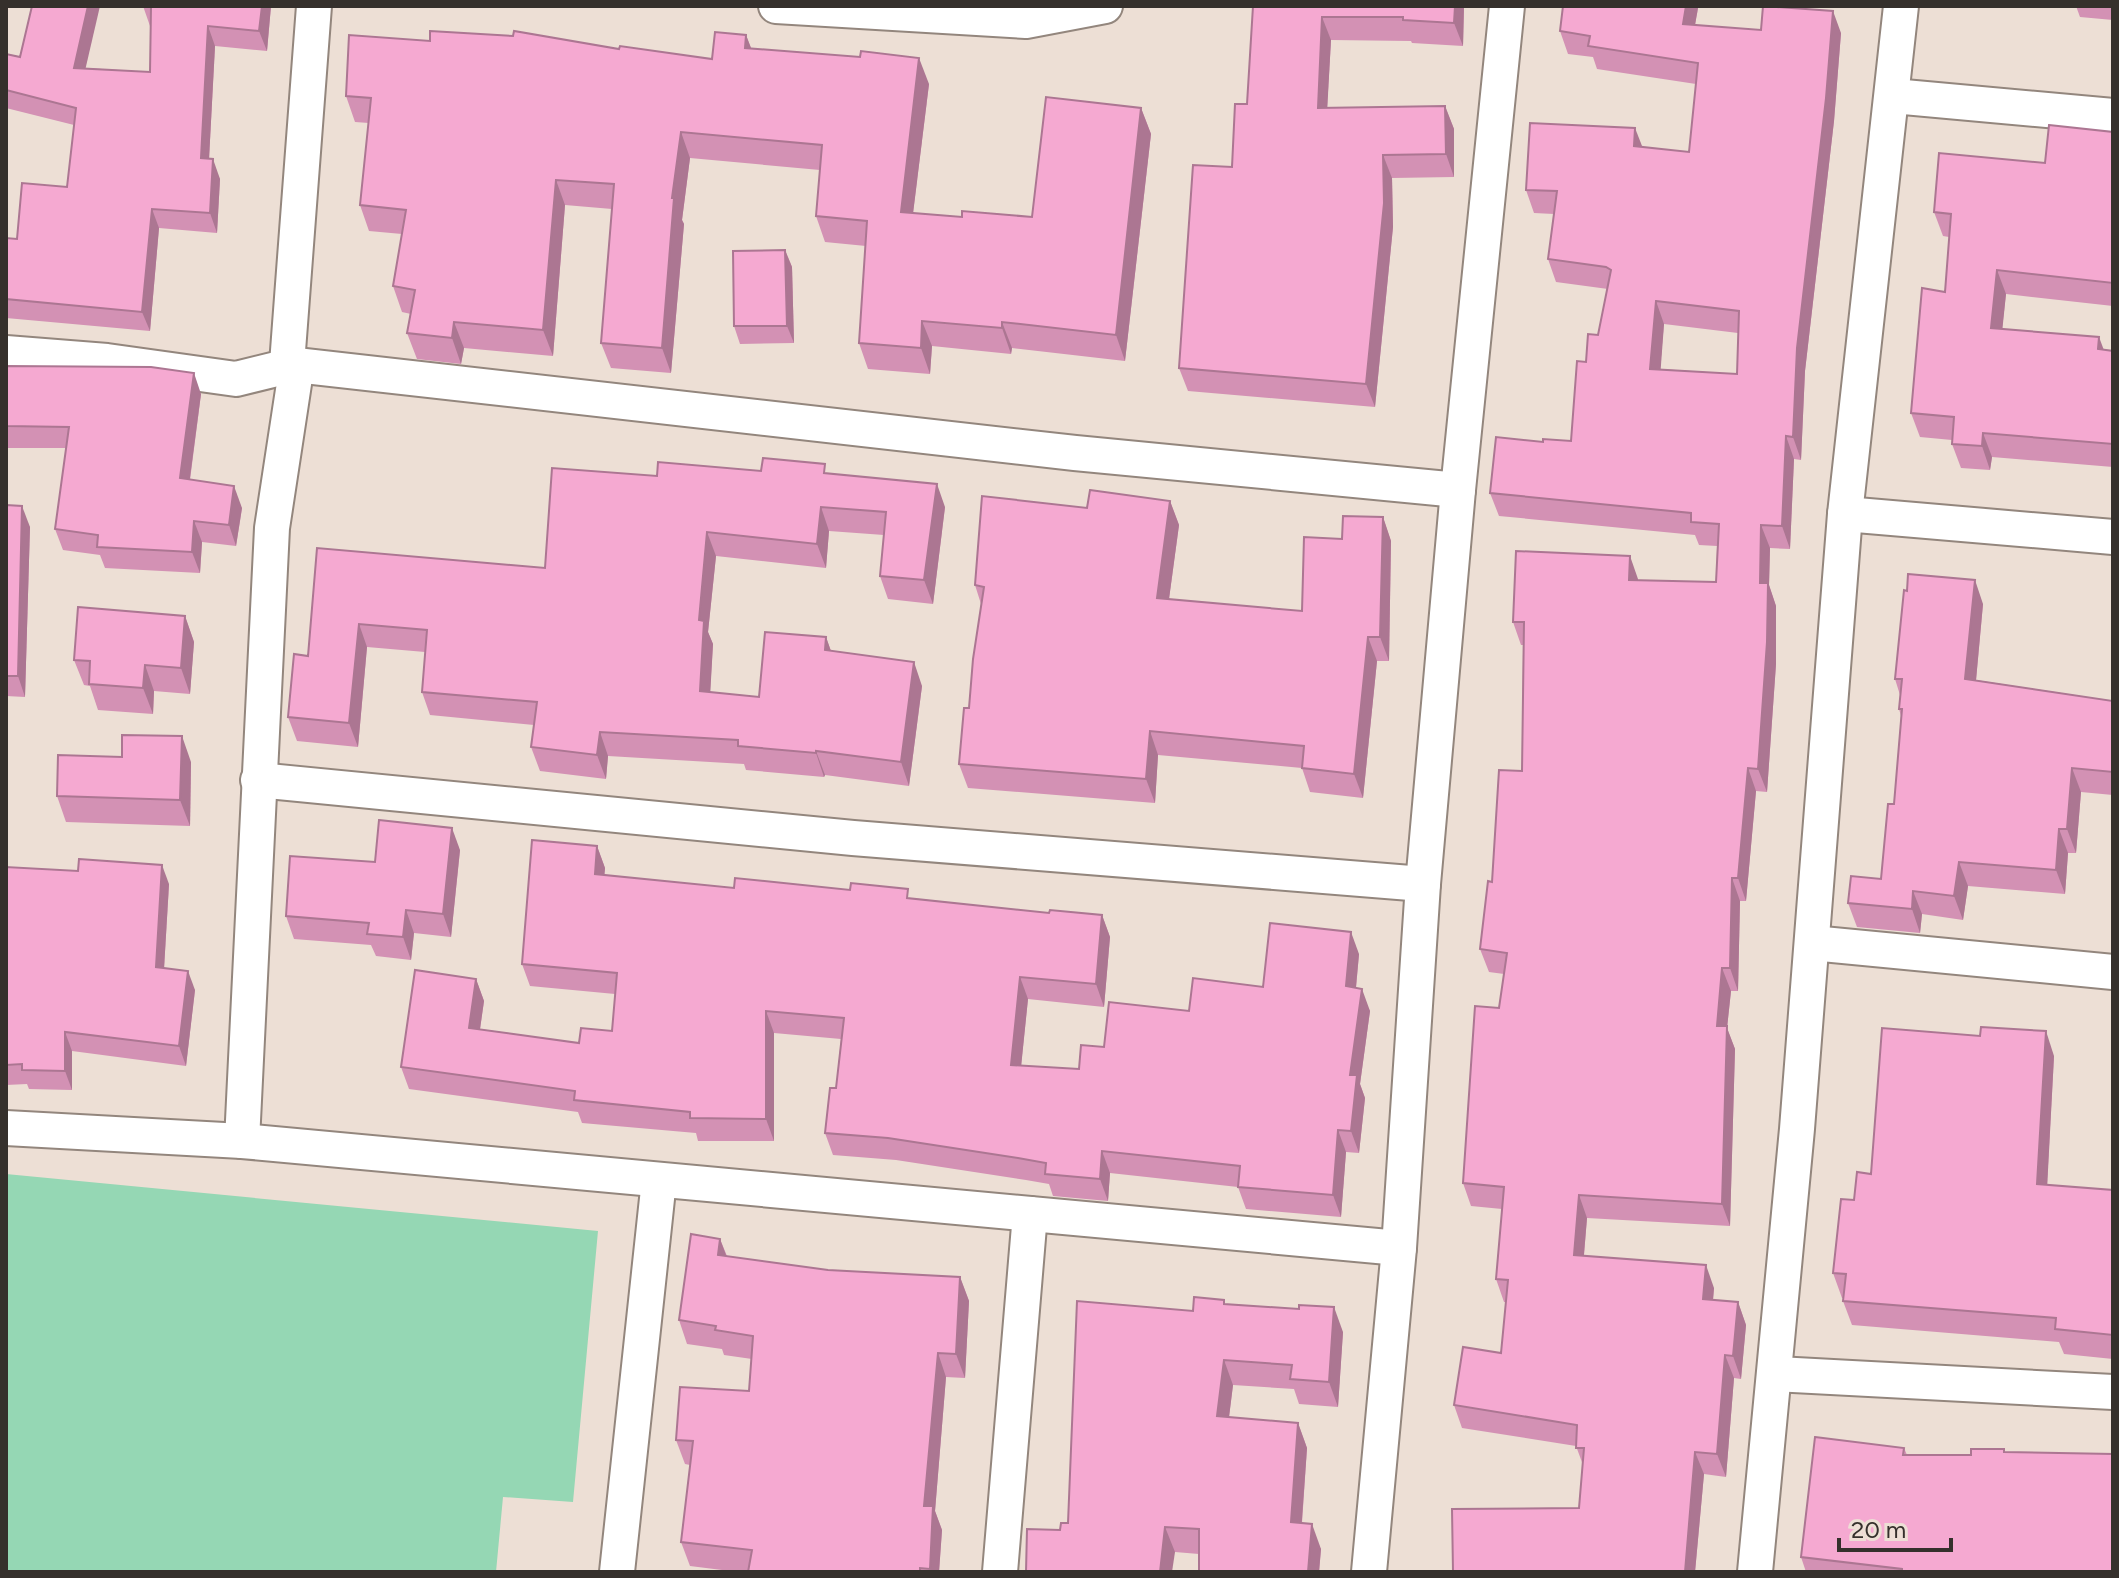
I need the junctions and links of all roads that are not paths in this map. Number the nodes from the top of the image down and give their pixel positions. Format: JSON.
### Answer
{"nodes":[{"id":1,"x":314,"y":6,"type":"edge"},
{"id":2,"x":776,"y":6,"type":"edge"},
{"id":3,"x":1105,"y":6,"type":"edge"},
{"id":4,"x":1507,"y":6,"type":"edge"},
{"id":5,"x":1899,"y":8,"type":"edge"},
{"id":6,"x":1893,"y":96,"type":"junction"},
{"id":7,"x":2113,"y":116,"type":"edge"},
{"id":8,"x":6,"y":353,"type":"edge"},
{"id":9,"x":292,"y":364,"type":"junction"},
{"id":10,"x":1458,"y":490,"type":"junction"},
{"id":11,"x":1845,"y":514,"type":"junction"},
{"id":12,"x":2113,"y":537,"type":"edge"},
{"id":13,"x":258,"y":780,"type":"junction"},
{"id":14,"x":1423,"y":884,"type":"junction"},
{"id":15,"x":1812,"y":943,"type":"junction"},
{"id":16,"x":2113,"y":972,"type":"edge"},
{"id":17,"x":6,"y":1128,"type":"edge"},
{"id":18,"x":242,"y":1141,"type":"junction"},
{"id":19,"x":659,"y":1180,"type":"junction"},
{"id":20,"x":1030,"y":1214,"type":"junction"},
{"id":21,"x":1399,"y":1248,"type":"junction"},
{"id":22,"x":1776,"y":1374,"type":"junction"},
{"id":23,"x":2113,"y":1392,"type":"edge"},
{"id":24,"x":617,"y":1572,"type":"edge"},
{"id":25,"x":1000,"y":1572,"type":"edge"},
{"id":26,"x":1369,"y":1572,"type":"edge"},
{"id":27,"x":1755,"y":1572,"type":"edge"}],
"edges":[{"from":1,"to":9,"type":"street"},
{"from":2,"to":3,"type":"street"},
{"from":4,"to":10,"type":"street"},
{"from":5,"to":6,"type":"street"},
{"from":6,"to":7,"type":"street"},
{"from":6,"to":11,"type":"street"},
{"from":8,"to":9,"type":"street"},
{"from":9,"to":10,"type":"street"},
{"from":9,"to":13,"type":"street"},
{"from":10,"to":14,"type":"street"},
{"from":11,"to":12,"type":"street"},
{"from":11,"to":15,"type":"street"},
{"from":13,"to":14,"type":"street"},
{"from":13,"to":18,"type":"street"},
{"from":14,"to":21,"type":"street"},
{"from":15,"to":16,"type":"street"},
{"from":15,"to":22,"type":"street"},
{"from":17,"to":18,"type":"street"},
{"from":18,"to":19,"type":"street"},
{"from":19,"to":20,"type":"street"},
{"from":19,"to":24,"type":"street"},
{"from":20,"to":21,"type":"street"},
{"from":20,"to":25,"type":"street"},
{"from":21,"to":26,"type":"street"},
{"from":22,"to":23,"type":"street"},
{"from":22,"to":27,"type":"street"}]}
